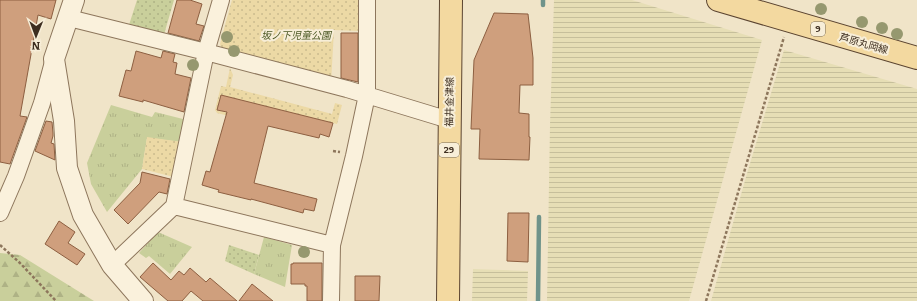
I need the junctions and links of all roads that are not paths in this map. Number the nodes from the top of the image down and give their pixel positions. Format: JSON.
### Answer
{"nodes":[{"id":1,"x":221,"y":0,"type":"edge"},
{"id":2,"x":367,"y":0,"type":"edge"},
{"id":3,"x":451,"y":0,"type":"edge"},
{"id":4,"x":718,"y":0,"type":"edge"},
{"id":5,"x":72,"y":9,"type":"edge"},
{"id":6,"x":206,"y":52,"type":"junction"},
{"id":7,"x":917,"y":58,"type":"edge"},
{"id":8,"x":54,"y":59,"type":"junction"},
{"id":9,"x":367,"y":95,"type":"junction"},
{"id":10,"x":449,"y":120,"type":"junction"},
{"id":11,"x":174,"y":206,"type":"junction"},
{"id":12,"x":0,"y":214,"type":"edge"},
{"id":13,"x":332,"y":245,"type":"junction"},
{"id":14,"x":112,"y":265,"type":"junction"},
{"id":15,"x":143,"y":301,"type":"edge"},
{"id":16,"x":331,"y":301,"type":"edge"},
{"id":17,"x":448,"y":301,"type":"edge"}],
"edges":[{"from":1,"to":6,"type":"street"},
{"from":2,"to":9,"type":"street"},
{"from":3,"to":10,"type":"main road","name":"福井金津線","number":"29"},
{"from":4,"to":7,"type":"main road","name":"芦原丸岡線","number":"9"},
{"from":5,"to":6,"type":"street"},
{"from":5,"to":8,"type":"street"},
{"from":6,"to":9,"type":"street"},
{"from":6,"to":11,"type":"street"},
{"from":8,"to":12,"type":"street"},
{"from":8,"to":14,"type":"street"},
{"from":9,"to":10,"type":"street"},
{"from":9,"to":13,"type":"street"},
{"from":10,"to":17,"type":"main road","name":"福井金津線","number":"29"},
{"from":11,"to":13,"type":"street"},
{"from":11,"to":14,"type":"street"},
{"from":13,"to":16,"type":"street"},
{"from":14,"to":15,"type":"street"}]}
